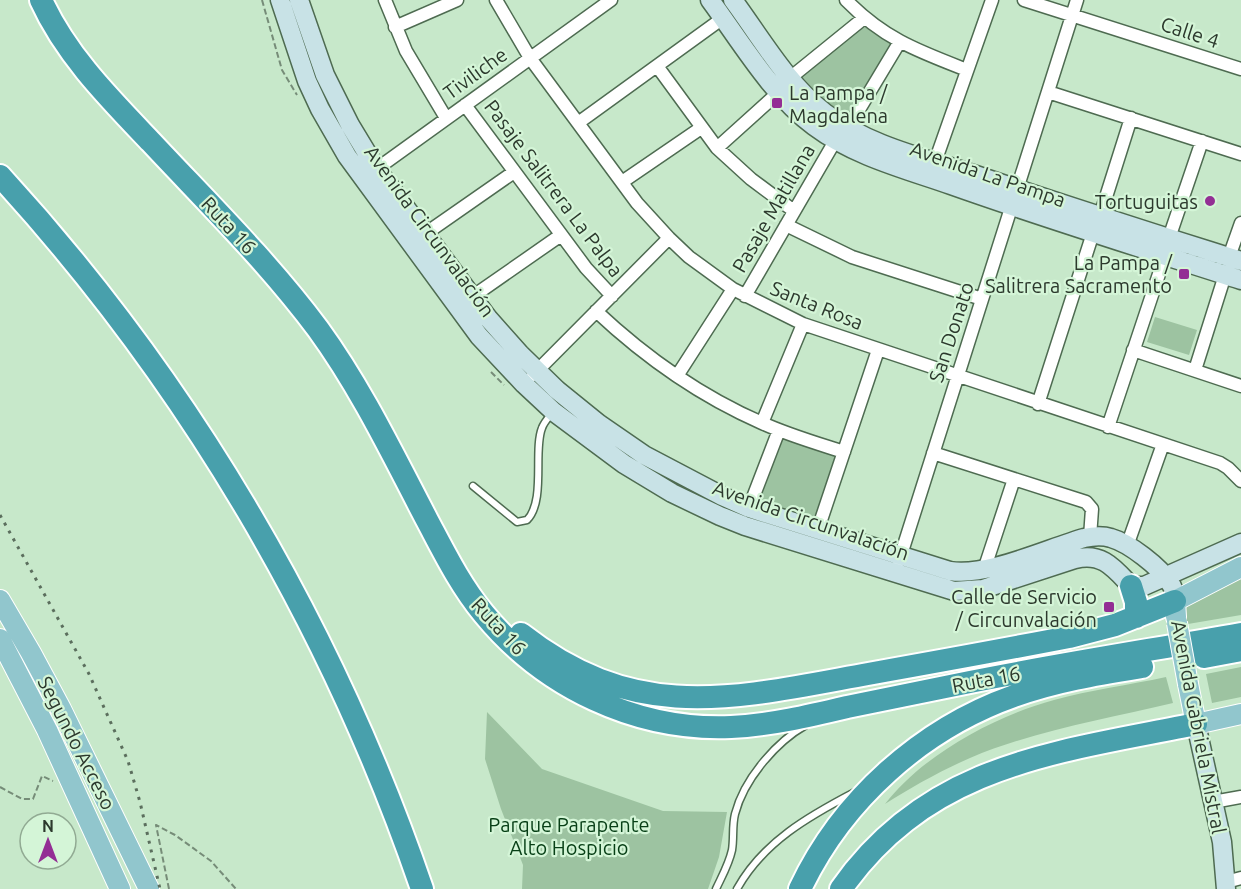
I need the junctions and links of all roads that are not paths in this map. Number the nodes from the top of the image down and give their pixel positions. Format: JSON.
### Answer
{"nodes":[{"id":1,"x":41,"y":0,"type":"edge"},
{"id":2,"x":280,"y":0,"type":"edge"},
{"id":3,"x":299,"y":0,"type":"edge"},
{"id":4,"x":384,"y":0,"type":"edge"},
{"id":5,"x":457,"y":0,"type":"edge"},
{"id":6,"x":496,"y":0,"type":"edge"},
{"id":7,"x":609,"y":0,"type":"edge"},
{"id":8,"x":710,"y":0,"type":"edge"},
{"id":9,"x":733,"y":0,"type":"edge"},
{"id":10,"x":846,"y":0,"type":"edge"},
{"id":11,"x":992,"y":0,"type":"edge"},
{"id":12,"x":1024,"y":0,"type":"edge"},
{"id":13,"x":1077,"y":0,"type":"edge"},
{"id":14,"x":1073,"y":15,"type":"junction"},
{"id":15,"x":723,"y":18,"type":"junction"},
{"id":16,"x":864,"y":18,"type":"junction"},
{"id":17,"x":395,"y":27,"type":"junction"},
{"id":18,"x":899,"y":43,"type":"junction"},
{"id":19,"x":530,"y":58,"type":"junction"},
{"id":20,"x":657,"y":66,"type":"junction"},
{"id":21,"x":1241,"y":69,"type":"edge"},
{"id":22,"x":967,"y":70,"type":"junction"},
{"id":23,"x":790,"y":78,"type":"junction"},
{"id":24,"x":1048,"y":92,"type":"junction"},
{"id":25,"x":778,"y":93,"type":"junction"},
{"id":26,"x":465,"y":105,"type":"junction"},
{"id":27,"x":446,"y":118,"type":"junction"},
{"id":28,"x":1131,"y":118,"type":"junction"},
{"id":29,"x":578,"y":123,"type":"junction"},
{"id":30,"x":701,"y":128,"type":"junction"},
{"id":31,"x":842,"y":134,"type":"junction"},
{"id":32,"x":1202,"y":141,"type":"junction"},
{"id":33,"x":717,"y":148,"type":"junction"},
{"id":34,"x":1241,"y":154,"type":"edge"},
{"id":35,"x":935,"y":162,"type":"junction"},
{"id":36,"x":514,"y":172,"type":"junction"},
{"id":37,"x":369,"y":173,"type":"junction"},
{"id":38,"x":0,"y":176,"type":"edge"},
{"id":39,"x":622,"y":182,"type":"junction"},
{"id":40,"x":1014,"y":198,"type":"junction"},
{"id":41,"x":794,"y":211,"type":"junction"},
{"id":42,"x":1100,"y":216,"type":"junction"},
{"id":43,"x":1241,"y":223,"type":"edge"},
{"id":44,"x":786,"y":225,"type":"junction"},
{"id":45,"x":1093,"y":233,"type":"junction"},
{"id":46,"x":425,"y":234,"type":"junction"},
{"id":47,"x":561,"y":235,"type":"junction"},
{"id":48,"x":669,"y":238,"type":"junction"},
{"id":49,"x":1167,"y":247,"type":"junction"},
{"id":50,"x":1234,"y":269,"type":"edge"},
{"id":51,"x":733,"y":289,"type":"junction"},
{"id":52,"x":612,"y":296,"type":"junction"},
{"id":53,"x":745,"y":296,"type":"junction"},
{"id":54,"x":472,"y":297,"type":"junction"},
{"id":55,"x":982,"y":299,"type":"junction"},
{"id":56,"x":596,"y":311,"type":"junction"},
{"id":57,"x":803,"y":324,"type":"junction"},
{"id":58,"x":878,"y":350,"type":"junction"},
{"id":59,"x":1133,"y":350,"type":"junction"},
{"id":60,"x":1195,"y":370,"type":"junction"},
{"id":61,"x":537,"y":371,"type":"junction"},
{"id":62,"x":677,"y":376,"type":"junction"},
{"id":63,"x":957,"y":377,"type":"junction"},
{"id":64,"x":515,"y":385,"type":"junction"},
{"id":65,"x":1241,"y":386,"type":"edge"},
{"id":66,"x":566,"y":397,"type":"junction"},
{"id":67,"x":1038,"y":404,"type":"junction"},
{"id":68,"x":554,"y":412,"type":"junction"},
{"id":69,"x":762,"y":423,"type":"junction"},
{"id":70,"x":1108,"y":427,"type":"junction"},
{"id":71,"x":779,"y":430,"type":"junction"},
{"id":72,"x":1163,"y":444,"type":"junction"},
{"id":73,"x":844,"y":452,"type":"junction"},
{"id":74,"x":933,"y":453,"type":"junction"},
{"id":75,"x":1014,"y":479,"type":"junction"},
{"id":76,"x":1241,"y":481,"type":"edge"},
{"id":77,"x":473,"y":486,"type":"dead end"},
{"id":78,"x":749,"y":508,"type":"junction"},
{"id":79,"x":818,"y":529,"type":"junction"},
{"id":80,"x":1090,"y":537,"type":"junction"},
{"id":81,"x":1241,"y":543,"type":"edge"},
{"id":82,"x":1127,"y":546,"type":"junction"},
{"id":83,"x":900,"y":555,"type":"junction"},
{"id":84,"x":449,"y":560,"type":"junction"},
{"id":85,"x":1241,"y":567,"type":"edge"},
{"id":86,"x":984,"y":570,"type":"junction"},
{"id":87,"x":895,"y":573,"type":"junction"},
{"id":88,"x":1166,"y":577,"type":"junction"},
{"id":89,"x":1131,"y":586,"type":"junction"},
{"id":90,"x":0,"y":600,"type":"edge"},
{"id":91,"x":1176,"y":612,"type":"junction"},
{"id":92,"x":1136,"y":617,"type":"junction"},
{"id":93,"x":1241,"y":634,"type":"edge"},
{"id":94,"x":0,"y":639,"type":"edge"},
{"id":95,"x":1241,"y":650,"type":"edge"},
{"id":96,"x":852,"y":706,"type":"junction"},
{"id":97,"x":1241,"y":714,"type":"edge"},
{"id":98,"x":1196,"y":724,"type":"junction"},
{"id":99,"x":882,"y":777,"type":"junction"},
{"id":100,"x":1241,"y":797,"type":"edge"},
{"id":101,"x":1213,"y":802,"type":"junction"},
{"id":102,"x":1231,"y":883,"type":"edge"},
{"id":103,"x":120,"y":889,"type":"edge"},
{"id":104,"x":149,"y":889,"type":"edge"},
{"id":105,"x":422,"y":889,"type":"edge"},
{"id":106,"x":716,"y":889,"type":"edge"},
{"id":107,"x":737,"y":889,"type":"edge"},
{"id":108,"x":800,"y":889,"type":"edge"},
{"id":109,"x":841,"y":889,"type":"edge"}],
"edges":[{"from":1,"to":84,"type":"highway","name":"Ruta 16"},
{"from":2,"to":37,"type":"street","name":"Avenida Circunvalación"},
{"from":3,"to":37,"type":"street","name":"Avenida Circunvalación"},
{"from":4,"to":17,"type":"street"},
{"from":5,"to":17,"type":"street"},
{"from":6,"to":19,"type":"street","name":"Santa Rosa"},
{"from":7,"to":19,"type":"street","name":"Tiviliche"},
{"from":8,"to":15,"type":"street","name":"Avenida La Pampa"},
{"from":9,"to":23,"type":"street","name":"Avenida La Pampa"},
{"from":10,"to":16,"type":"street"},
{"from":11,"to":22,"type":"street"},
{"from":12,"to":14,"type":"street","name":"Calle 4"},
{"from":13,"to":14,"type":"street","name":"San Donato"},
{"from":14,"to":21,"type":"street","name":"Calle 4"},
{"from":14,"to":24,"type":"street","name":"San Donato"},
{"from":15,"to":20,"type":"street"},
{"from":15,"to":25,"type":"street","name":"Avenida La Pampa"},
{"from":16,"to":18,"type":"street"},
{"from":16,"to":23,"type":"street"},
{"from":17,"to":27,"type":"street"},
{"from":18,"to":22,"type":"street"},
{"from":18,"to":31,"type":"street","name":"Pasaje Matillana"},
{"from":19,"to":26,"type":"street","name":"Tiviliche"},
{"from":19,"to":29,"type":"street","name":"Santa Rosa"},
{"from":20,"to":29,"type":"street"},
{"from":20,"to":30,"type":"street"},
{"from":22,"to":35,"type":"street"},
{"from":23,"to":31,"type":"street","name":"Avenida La Pampa"},
{"from":24,"to":28,"type":"street"},
{"from":24,"to":40,"type":"street","name":"San Donato"},
{"from":25,"to":31,"type":"street","name":"Avenida La Pampa"},
{"from":25,"to":33,"type":"street"},
{"from":26,"to":27,"type":"street","name":"Tiviliche"},
{"from":26,"to":36,"type":"street","name":"Pasaje Salitrera La Palpa"},
{"from":27,"to":37,"type":"street","name":"Tiviliche"},
{"from":28,"to":32,"type":"street"},
{"from":28,"to":42,"type":"street"},
{"from":29,"to":39,"type":"street","name":"Santa Rosa"},
{"from":30,"to":33,"type":"street"},
{"from":30,"to":39,"type":"street"},
{"from":31,"to":35,"type":"street","name":"Avenida La Pampa"},
{"from":31,"to":40,"type":"street","name":"Avenida La Pampa"},
{"from":31,"to":41,"type":"street","name":"Pasaje Matillana"},
{"from":32,"to":34,"type":"street"},
{"from":32,"to":49,"type":"street"},
{"from":33,"to":41,"type":"street"},
{"from":35,"to":40,"type":"street","name":"Avenida La Pampa"},
{"from":36,"to":46,"type":"street"},
{"from":36,"to":47,"type":"street","name":"Pasaje Salitrera La Palpa"},
{"from":37,"to":46,"type":"street","name":"Avenida Circunvalación"},
{"from":37,"to":64,"type":"street","name":"Avenida Circunvalación"},
{"from":38,"to":105,"type":"highway"},
{"from":39,"to":48,"type":"street","name":"Santa Rosa"},
{"from":40,"to":42,"type":"street","name":"Avenida La Pampa"},
{"from":40,"to":45,"type":"street","name":"Avenida La Pampa"},
{"from":40,"to":55,"type":"street","name":"San Donato"},
{"from":41,"to":44,"type":"street","name":"Pasaje Matillana"},
{"from":42,"to":49,"type":"street","name":"Avenida La Pampa"},
{"from":43,"to":50,"type":"street"},
{"from":44,"to":53,"type":"street","name":"Pasaje Matillana"},
{"from":44,"to":55,"type":"street"},
{"from":45,"to":49,"type":"street","name":"Avenida La Pampa"},
{"from":45,"to":67,"type":"street"},
{"from":46,"to":54,"type":"street","name":"Avenida Circunvalación"},
{"from":47,"to":52,"type":"street","name":"Pasaje Salitrera La Palpa"},
{"from":47,"to":54,"type":"street"},
{"from":48,"to":51,"type":"street","name":"Santa Rosa"},
{"from":48,"to":52,"type":"street"},
{"from":49,"to":50,"type":"street","name":"Avenida La Pampa"},
{"from":49,"to":59,"type":"street"},
{"from":50,"to":60,"type":"street"},
{"from":51,"to":53,"type":"street","name":"Santa Rosa"},
{"from":51,"to":62,"type":"street","name":"Pasaje Matillana"},
{"from":52,"to":56,"type":"street"},
{"from":53,"to":57,"type":"street","name":"Santa Rosa"},
{"from":54,"to":61,"type":"street","name":"Avenida Circunvalación"},
{"from":55,"to":63,"type":"street","name":"San Donato"},
{"from":56,"to":61,"type":"street"},
{"from":56,"to":62,"type":"street"},
{"from":57,"to":58,"type":"street","name":"Santa Rosa"},
{"from":57,"to":69,"type":"street"},
{"from":58,"to":63,"type":"street","name":"Santa Rosa"},
{"from":58,"to":73,"type":"street"},
{"from":59,"to":60,"type":"street"},
{"from":59,"to":70,"type":"street"},
{"from":60,"to":65,"type":"street"},
{"from":61,"to":64,"type":"street"},
{"from":61,"to":66,"type":"street","name":"Avenida Circunvalación"},
{"from":62,"to":69,"type":"street"},
{"from":63,"to":67,"type":"street","name":"Santa Rosa"},
{"from":63,"to":74,"type":"street","name":"San Donato"},
{"from":64,"to":68,"type":"street","name":"Avenida Circunvalación"},
{"from":66,"to":68,"type":"lane"},
{"from":66,"to":78,"type":"street","name":"Avenida Circunvalación"},
{"from":67,"to":70,"type":"street","name":"Santa Rosa"},
{"from":68,"to":77,"type":"lane"},
{"from":68,"to":87,"type":"street","name":"Avenida Circunvalación"},
{"from":69,"to":71,"type":"street"},
{"from":70,"to":72,"type":"street","name":"Santa Rosa"},
{"from":71,"to":73,"type":"street"},
{"from":71,"to":78,"type":"street"},
{"from":72,"to":76,"type":"street","name":"Santa Rosa"},
{"from":72,"to":82,"type":"street"},
{"from":73,"to":79,"type":"street"},
{"from":74,"to":75,"type":"street"},
{"from":74,"to":83,"type":"street","name":"San Donato"},
{"from":75,"to":80,"type":"street"},
{"from":75,"to":86,"type":"street"},
{"from":78,"to":79,"type":"street","name":"Avenida Circunvalación"},
{"from":79,"to":83,"type":"street","name":"Avenida Circunvalación"},
{"from":80,"to":82,"type":"street","name":"Avenida Circunvalación"},
{"from":80,"to":86,"type":"street","name":"Avenida Circunvalación"},
{"from":81,"to":88,"type":"street"},
{"from":82,"to":88,"type":"street","name":"Avenida Circunvalación"},
{"from":83,"to":86,"type":"street","name":"Avenida Circunvalación"},
{"from":83,"to":87,"type":"street","name":"San Donato"},
{"from":84,"to":92,"type":"highway"},
{"from":84,"to":96,"type":"highway","name":"Ruta 16"},
{"from":85,"to":91,"type":"main road"},
{"from":87,"to":89,"type":"street","name":"Avenida Circunvalación"},
{"from":88,"to":89,"type":"street"},
{"from":88,"to":91,"type":"street"},
{"from":89,"to":92,"type":"highway"},
{"from":90,"to":104,"type":"main road","name":"Segundo Acceso"},
{"from":91,"to":92,"type":"highway"},
{"from":91,"to":98,"type":"main road","name":"Avenida Gabriela Mistral","bridge":true},
{"from":93,"to":96,"type":"highway","name":"Ruta 16"},
{"from":94,"to":103,"type":"main road","name":"Segundo Acceso"},
{"from":95,"to":99,"type":"highway","name":"Ruta 16"},
{"from":96,"to":106,"type":"lane"},
{"from":97,"to":98,"type":"main road"},
{"from":98,"to":101,"type":"street","name":"Avenida Gabriela Mistral"},
{"from":98,"to":109,"type":"highway"},
{"from":99,"to":107,"type":"lane"},
{"from":99,"to":108,"type":"highway","name":"Ruta 16"},
{"from":100,"to":101,"type":"street"},
{"from":101,"to":102,"type":"street","name":"Avenida Gabriela Mistral"}]}
